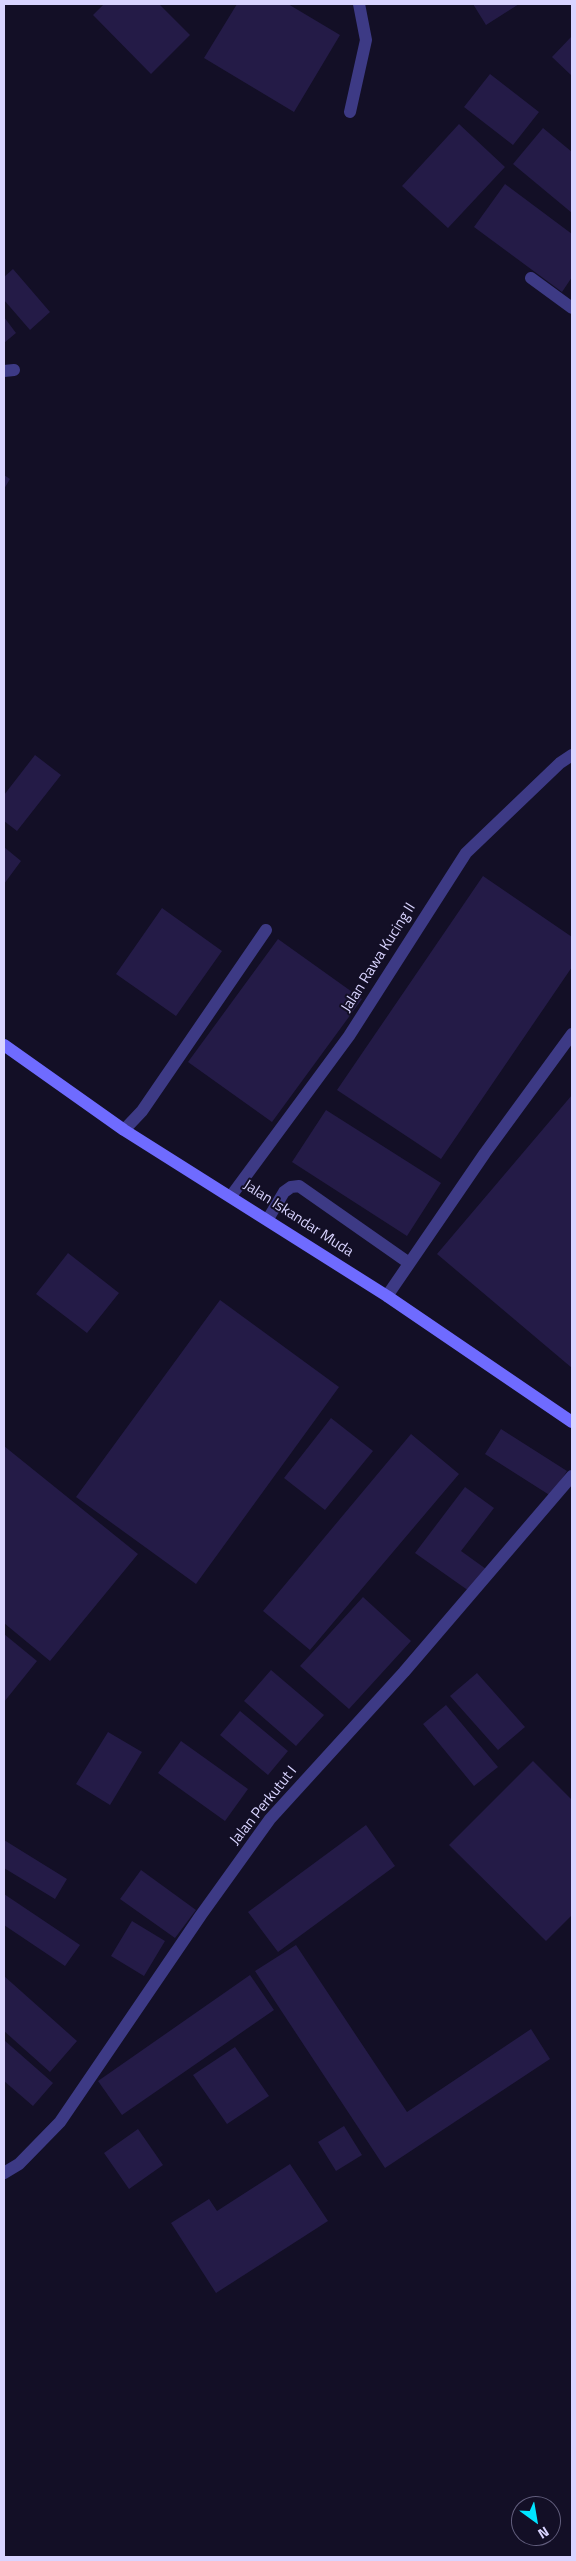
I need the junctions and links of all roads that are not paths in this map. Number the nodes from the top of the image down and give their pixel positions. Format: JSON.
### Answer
{"nodes":[{"id":1,"x":359,"y":4,"type":"edge"},
{"id":2,"x":350,"y":112,"type":"dead end"},
{"id":3,"x":531,"y":278,"type":"dead end"},
{"id":4,"x":572,"y":308,"type":"edge"},
{"id":5,"x":572,"y":755,"type":"edge"},
{"id":6,"x":266,"y":930,"type":"dead end"},
{"id":7,"x":572,"y":1034,"type":"edge"},
{"id":8,"x":4,"y":1045,"type":"edge"},
{"id":9,"x":124,"y":1130,"type":"junction"},
{"id":10,"x":231,"y":1196,"type":"junction"},
{"id":11,"x":268,"y":1219,"type":"junction"},
{"id":12,"x":410,"y":1263,"type":"junction"},
{"id":13,"x":387,"y":1296,"type":"junction"},
{"id":14,"x":572,"y":1422,"type":"edge"},
{"id":15,"x":572,"y":1476,"type":"edge"},
{"id":16,"x":4,"y":2173,"type":"edge"}],
"edges":[{"from":1,"to":2,"type":"street"},
{"from":3,"to":4,"type":"street"},
{"from":5,"to":10,"type":"street","name":"Jalan Rawa Kucing II"},
{"from":6,"to":9,"type":"street"},
{"from":7,"to":12,"type":"street"},
{"from":8,"to":9,"type":"street","name":"Jalan Iskandar Muda"},
{"from":9,"to":10,"type":"street","name":"Jalan Iskandar Muda"},
{"from":10,"to":11,"type":"street","name":"Jalan Iskandar Muda"},
{"from":11,"to":12,"type":"street"},
{"from":11,"to":13,"type":"street","name":"Jalan Iskandar Muda"},
{"from":12,"to":13,"type":"street"},
{"from":13,"to":14,"type":"street","name":"Jalan Iskandar Muda"},
{"from":15,"to":16,"type":"street","name":"Jalan Perkutut I"}]}
